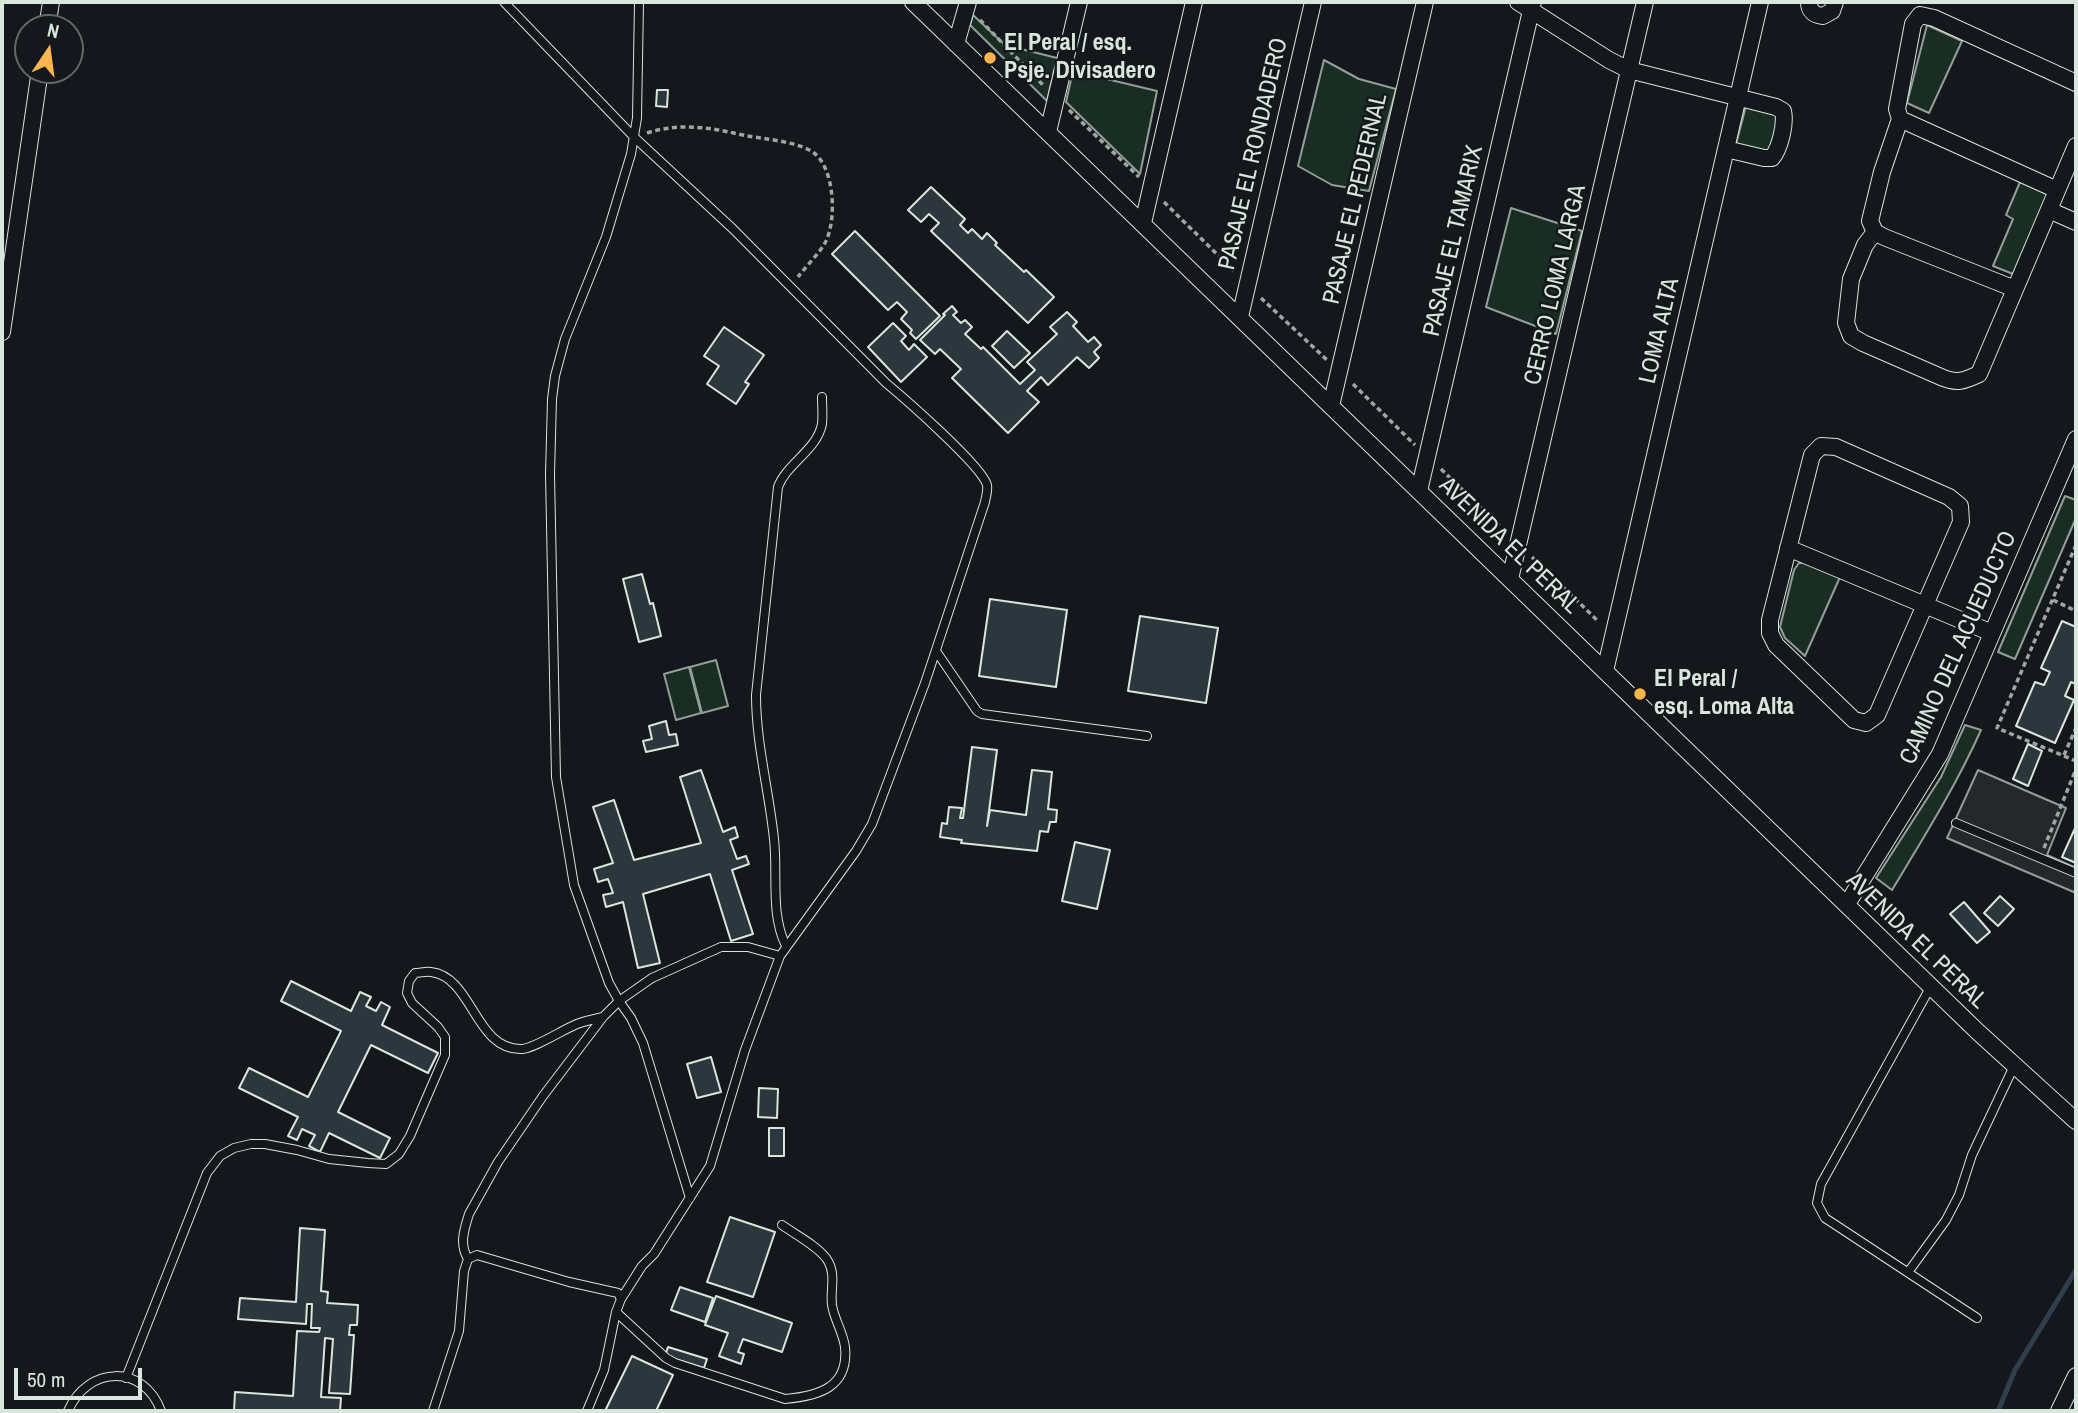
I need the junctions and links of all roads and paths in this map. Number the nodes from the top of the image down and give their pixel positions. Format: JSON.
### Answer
{"nodes":[{"id":1,"x":504,"y":2,"type":"edge"},
{"id":2,"x":639,"y":2,"type":"edge"},
{"id":3,"x":913,"y":2,"type":"edge"},
{"id":4,"x":1079,"y":2,"type":"edge"},
{"id":5,"x":1194,"y":2,"type":"edge"},
{"id":6,"x":1314,"y":2,"type":"edge"},
{"id":7,"x":1425,"y":2,"type":"edge"},
{"id":8,"x":1645,"y":2,"type":"edge"},
{"id":9,"x":1760,"y":2,"type":"edge"},
{"id":10,"x":1809,"y":2,"type":"edge"},
{"id":11,"x":1835,"y":2,"type":"edge"},
{"id":12,"x":967,"y":5,"type":"edge"},
{"id":13,"x":1527,"y":5,"type":"edge"},
{"id":14,"x":956,"y":44,"type":"junction"},
{"id":15,"x":1629,"y":70,"type":"junction"},
{"id":16,"x":2076,"y":83,"type":"edge"},
{"id":17,"x":37,"y":84,"type":"edge"},
{"id":18,"x":1056,"y":98,"type":"junction"},
{"id":19,"x":1738,"y":98,"type":"junction"},
{"id":20,"x":1900,"y":119,"type":"junction"},
{"id":21,"x":1048,"y":132,"type":"junction"},
{"id":22,"x":634,"y":137,"type":"junction"},
{"id":23,"x":2076,"y":146,"type":"edge"},
{"id":24,"x":1726,"y":149,"type":"junction"},
{"id":25,"x":1151,"y":188,"type":"junction"},
{"id":26,"x":2057,"y":190,"type":"junction"},
{"id":27,"x":2049,"y":210,"type":"junction"},
{"id":28,"x":2076,"y":222,"type":"edge"},
{"id":29,"x":1143,"y":223,"type":"junction"},
{"id":30,"x":1875,"y":232,"type":"junction"},
{"id":31,"x":7,"y":250,"type":"edge"},
{"id":32,"x":1247,"y":284,"type":"junction"},
{"id":33,"x":790,"y":287,"type":"junction"},
{"id":34,"x":2015,"y":289,"type":"junction"},
{"id":35,"x":1240,"y":317,"type":"junction"},
{"id":36,"x":2,"y":332,"type":"edge"},
{"id":37,"x":1339,"y":372,"type":"junction"},
{"id":38,"x":822,"y":397,"type":"dead end"},
{"id":39,"x":1331,"y":406,"type":"junction"},
{"id":40,"x":2076,"y":439,"type":"edge"},
{"id":41,"x":1427,"y":456,"type":"junction"},
{"id":42,"x":1419,"y":491,"type":"junction"},
{"id":43,"x":1518,"y":544,"type":"junction"},
{"id":44,"x":2076,"y":545,"type":"edge"},
{"id":45,"x":1788,"y":548,"type":"junction"},
{"id":46,"x":1510,"y":579,"type":"junction"},
{"id":47,"x":2053,"y":600,"type":"junction"},
{"id":48,"x":1924,"y":605,"type":"junction"},
{"id":49,"x":2076,"y":611,"type":"edge"},
{"id":50,"x":1992,"y":634,"type":"junction"},
{"id":51,"x":1613,"y":635,"type":"junction"},
{"id":52,"x":936,"y":651,"type":"junction"},
{"id":53,"x":1605,"y":671,"type":"junction"},
{"id":54,"x":2076,"y":731,"type":"edge"},
{"id":55,"x":1147,"y":736,"type":"dead end"},
{"id":56,"x":2064,"y":756,"type":"junction"},
{"id":57,"x":2076,"y":761,"type":"edge"},
{"id":58,"x":2076,"y":769,"type":"edge"},
{"id":59,"x":1956,"y":823,"type":"dead end"},
{"id":60,"x":2040,"y":858,"type":"junction"},
{"id":61,"x":2076,"y":873,"type":"edge"},
{"id":62,"x":1847,"y":904,"type":"junction"},
{"id":63,"x":786,"y":946,"type":"junction"},
{"id":64,"x":780,"y":956,"type":"junction"},
{"id":65,"x":1931,"y":986,"type":"junction"},
{"id":66,"x":619,"y":1001,"type":"junction"},
{"id":67,"x":603,"y":1017,"type":"junction"},
{"id":68,"x":2014,"y":1066,"type":"junction"},
{"id":69,"x":2076,"y":1121,"type":"edge"},
{"id":70,"x":690,"y":1198,"type":"junction"},
{"id":71,"x":782,"y":1225,"type":"dead end"},
{"id":72,"x":468,"y":1259,"type":"junction"},
{"id":73,"x":1909,"y":1272,"type":"junction"},
{"id":74,"x":621,"y":1299,"type":"junction"},
{"id":75,"x":616,"y":1312,"type":"junction"},
{"id":76,"x":1977,"y":1318,"type":"dead end"},
{"id":77,"x":2076,"y":1376,"type":"edge"},
{"id":78,"x":126,"y":1378,"type":"junction"},
{"id":79,"x":68,"y":1411,"type":"edge"},
{"id":80,"x":161,"y":1411,"type":"edge"},
{"id":81,"x":433,"y":1411,"type":"edge"},
{"id":82,"x":587,"y":1411,"type":"edge"},
{"id":83,"x":2059,"y":1411,"type":"edge"}],
"edges":[{"from":1,"to":22,"type":"lane"},
{"from":2,"to":22,"type":"lane"},
{"from":3,"to":14,"type":"street","name":"AVENIDA EL PERAL"},
{"from":4,"to":18,"type":"street"},
{"from":5,"to":25,"type":"street"},
{"from":6,"to":32,"type":"street","name":"PASAJE EL RONDADERO"},
{"from":7,"to":37,"type":"street","name":"PASAJE EL PEDERNAL"},
{"from":8,"to":15,"type":"street","name":"CERRO LOMA LARGA"},
{"from":9,"to":19,"type":"street","name":"LOMA ALTA"},
{"from":10,"to":11,"type":"street"},
{"from":12,"to":14,"type":"street"},
{"from":12,"to":18,"type":"path"},
{"from":13,"to":15,"type":"street"},
{"from":13,"to":41,"type":"street","name":"PASAJE EL TAMARIX"},
{"from":14,"to":21,"type":"street","name":"AVENIDA EL PERAL"},
{"from":15,"to":19,"type":"street"},
{"from":15,"to":43,"type":"street","name":"CERRO LOMA LARGA"},
{"from":16,"to":20,"type":"street"},
{"from":17,"to":31,"type":"street"},
{"from":18,"to":21,"type":"street"},
{"from":18,"to":25,"type":"path"},
{"from":19,"to":24,"type":"street","name":"LOMA ALTA"},
{"from":19,"to":24,"type":"street"},
{"from":20,"to":26,"type":"street"},
{"from":20,"to":30,"type":"street"},
{"from":21,"to":29,"type":"street","name":"AVENIDA EL PERAL"},
{"from":22,"to":33,"type":"lane"},
{"from":22,"to":33,"type":"path"},
{"from":22,"to":66,"type":"lane"},
{"from":23,"to":26,"type":"street"},
{"from":24,"to":51,"type":"street","name":"LOMA ALTA"},
{"from":25,"to":29,"type":"street"},
{"from":25,"to":32,"type":"path"},
{"from":26,"to":27,"type":"street"},
{"from":27,"to":28,"type":"street"},
{"from":27,"to":34,"type":"street"},
{"from":29,"to":35,"type":"street","name":"AVENIDA EL PERAL"},
{"from":30,"to":34,"type":"street"},
{"from":30,"to":34,"type":"street"},
{"from":31,"to":36,"type":"street"},
{"from":32,"to":35,"type":"street","name":"PASAJE EL RONDADERO"},
{"from":32,"to":37,"type":"path"},
{"from":33,"to":52,"type":"lane"},
{"from":35,"to":39,"type":"street","name":"AVENIDA EL PERAL"},
{"from":37,"to":39,"type":"street","name":"PASAJE EL PEDERNAL"},
{"from":37,"to":41,"type":"path"},
{"from":38,"to":63,"type":"lane"},
{"from":39,"to":42,"type":"street","name":"AVENIDA EL PERAL"},
{"from":40,"to":50,"type":"street","name":"CAMINO DEL ACUEDUCTO"},
{"from":41,"to":42,"type":"street","name":"PASAJE EL TAMARIX"},
{"from":41,"to":43,"type":"path"},
{"from":42,"to":46,"type":"street","name":"AVENIDA EL PERAL"},
{"from":43,"to":46,"type":"street","name":"CERRO LOMA LARGA"},
{"from":43,"to":51,"type":"path"},
{"from":44,"to":47,"type":"path"},
{"from":45,"to":48,"type":"street"},
{"from":45,"to":48,"type":"street"},
{"from":45,"to":48,"type":"street"},
{"from":46,"to":53,"type":"street","name":"AVENIDA EL PERAL"},
{"from":47,"to":49,"type":"path"},
{"from":47,"to":56,"type":"path"},
{"from":48,"to":50,"type":"street"},
{"from":50,"to":62,"type":"street","name":"CAMINO DEL ACUEDUCTO"},
{"from":51,"to":53,"type":"street","name":"LOMA ALTA"},
{"from":52,"to":55,"type":"lane"},
{"from":52,"to":63,"type":"lane"},
{"from":53,"to":62,"type":"street","name":"AVENIDA EL PERAL"},
{"from":54,"to":56,"type":"path"},
{"from":56,"to":57,"type":"path"},
{"from":58,"to":60,"type":"path"},
{"from":59,"to":60,"type":"lane"},
{"from":60,"to":61,"type":"lane"},
{"from":62,"to":65,"type":"street","name":"AVENIDA EL PERAL"},
{"from":63,"to":64,"type":"lane"},
{"from":64,"to":66,"type":"lane"},
{"from":64,"to":70,"type":"lane"},
{"from":65,"to":68,"type":"street","name":"AVENIDA EL PERAL"},
{"from":65,"to":73,"type":"lane"},
{"from":66,"to":67,"type":"lane"},
{"from":66,"to":70,"type":"lane"},
{"from":67,"to":72,"type":"lane"},
{"from":67,"to":78,"type":"lane"},
{"from":68,"to":69,"type":"street","name":"AVENIDA EL PERAL"},
{"from":68,"to":73,"type":"lane"},
{"from":70,"to":74,"type":"lane"},
{"from":71,"to":75,"type":"lane"},
{"from":72,"to":74,"type":"lane"},
{"from":72,"to":81,"type":"lane"},
{"from":73,"to":76,"type":"lane"},
{"from":74,"to":75,"type":"lane"},
{"from":75,"to":82,"type":"lane"},
{"from":77,"to":83,"type":"street"},
{"from":78,"to":79,"type":"lane"},
{"from":78,"to":80,"type":"lane"}]}
